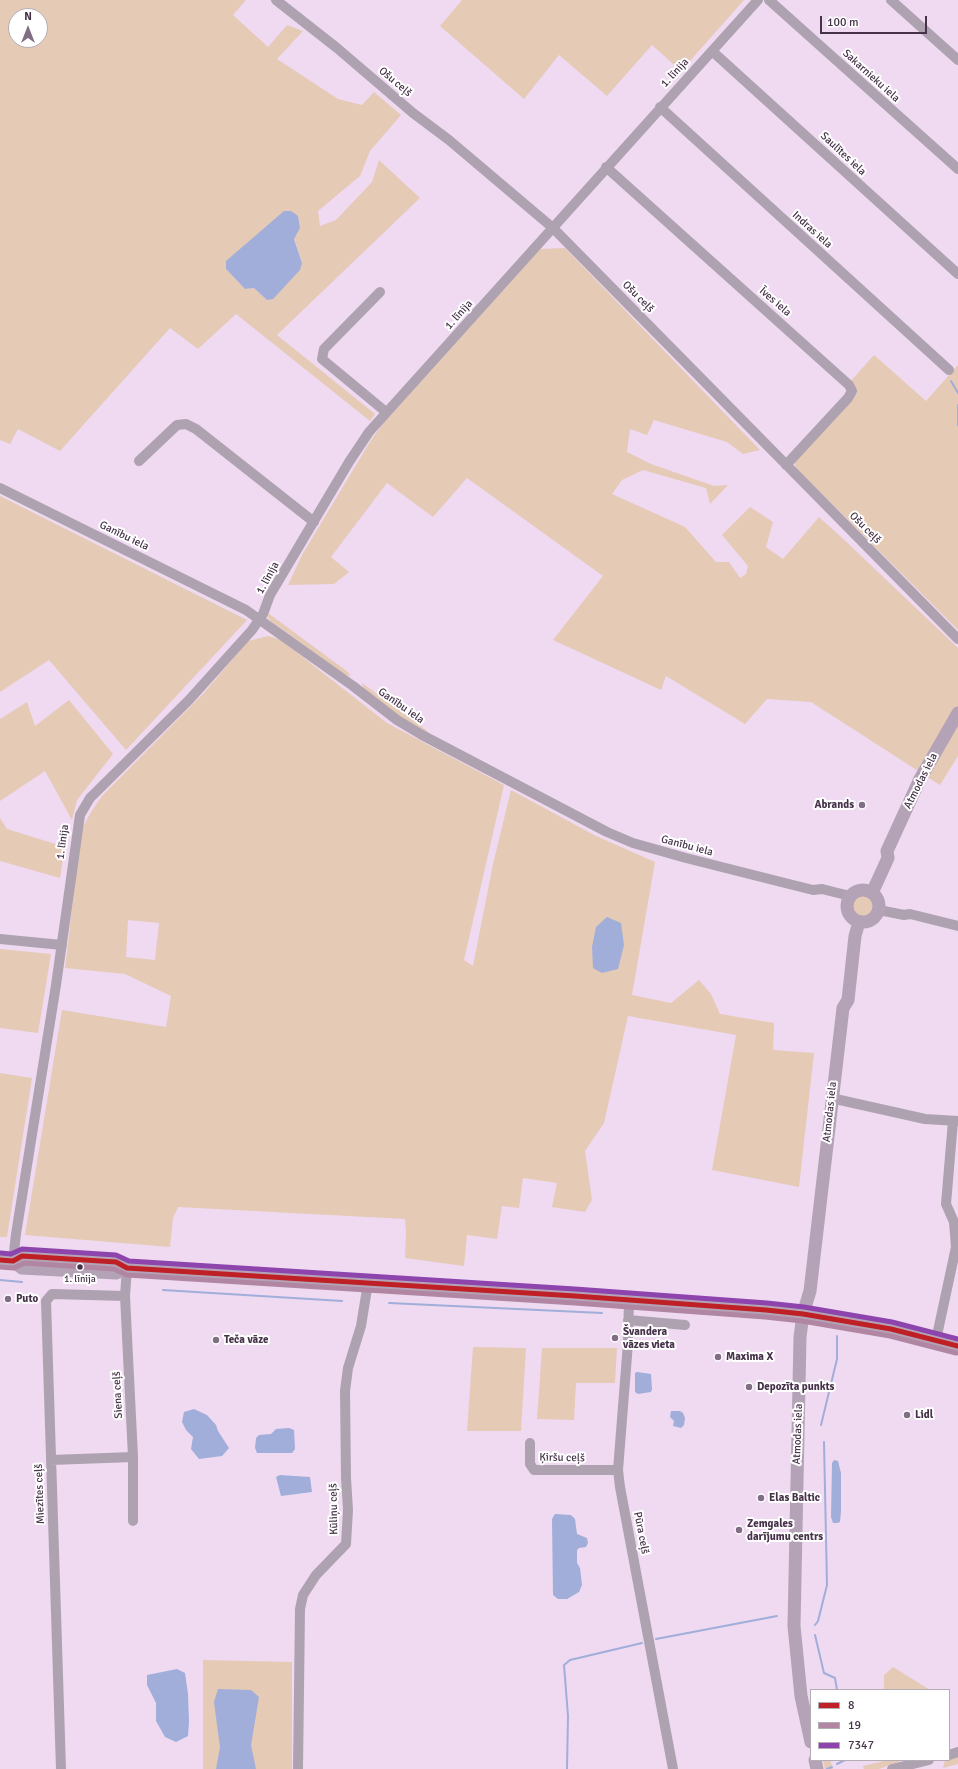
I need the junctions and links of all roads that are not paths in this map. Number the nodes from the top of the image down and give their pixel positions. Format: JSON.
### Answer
{"nodes":[{"id":1,"x":276,"y":0,"type":"edge"},
{"id":2,"x":758,"y":0,"type":"edge"},
{"id":3,"x":769,"y":0,"type":"edge"},
{"id":4,"x":891,"y":0,"type":"edge"},
{"id":5,"x":712,"y":51,"type":"junction"},
{"id":6,"x":958,"y":60,"type":"edge"},
{"id":7,"x":660,"y":107,"type":"junction"},
{"id":8,"x":606,"y":167,"type":"junction"},
{"id":9,"x":958,"y":169,"type":"edge"},
{"id":10,"x":553,"y":228,"type":"junction"},
{"id":11,"x":958,"y":274,"type":"edge"},
{"id":12,"x":380,"y":292,"type":"dead end"},
{"id":13,"x":949,"y":370,"type":"dead end"},
{"id":14,"x":386,"y":412,"type":"junction"},
{"id":15,"x":139,"y":461,"type":"dead end"},
{"id":16,"x":786,"y":465,"type":"junction"},
{"id":17,"x":0,"y":488,"type":"edge"},
{"id":18,"x":314,"y":522,"type":"junction"},
{"id":19,"x":259,"y":619,"type":"junction"},
{"id":20,"x":958,"y":639,"type":"edge"},
{"id":21,"x":958,"y":713,"type":"edge"},
{"id":22,"x":848,"y":899,"type":"junction"},
{"id":23,"x":873,"y":899,"type":"junction"},
{"id":24,"x":855,"y":920,"type":"junction"},
{"id":25,"x":958,"y":926,"type":"edge"},
{"id":26,"x":0,"y":939,"type":"edge"},
{"id":27,"x":62,"y":945,"type":"junction"},
{"id":28,"x":831,"y":1098,"type":"junction"},
{"id":29,"x":955,"y":1121,"type":"edge"},
{"id":30,"x":7,"y":1261,"type":"edge"},
{"id":31,"x":127,"y":1268,"type":"junction"},
{"id":32,"x":368,"y":1283,"type":"junction"},
{"id":33,"x":125,"y":1296,"type":"junction"},
{"id":34,"x":629,"y":1300,"type":"junction"},
{"id":35,"x":803,"y":1314,"type":"junction"},
{"id":36,"x":628,"y":1320,"type":"junction"},
{"id":37,"x":685,"y":1325,"type":"dead end"},
{"id":38,"x":936,"y":1340,"type":"junction"},
{"id":39,"x":958,"y":1346,"type":"edge"},
{"id":40,"x":530,"y":1443,"type":"dead end"},
{"id":41,"x":133,"y":1457,"type":"junction"},
{"id":42,"x":51,"y":1460,"type":"junction"},
{"id":43,"x":618,"y":1470,"type":"junction"},
{"id":44,"x":133,"y":1521,"type":"dead end"},
{"id":45,"x":810,"y":1737,"type":"edge"},
{"id":46,"x":925,"y":1761,"type":"edge"},
{"id":47,"x":61,"y":1769,"type":"edge"},
{"id":48,"x":298,"y":1769,"type":"edge"},
{"id":49,"x":673,"y":1769,"type":"edge"},
{"id":50,"x":892,"y":1769,"type":"edge"}],
"edges":[{"from":1,"to":10,"type":"street","name":"Ošu ceļš"},
{"from":2,"to":5,"type":"street","name":"1. līnija"},
{"from":3,"to":9,"type":"street","name":"Sakarnieku iela"},
{"from":4,"to":6,"type":"street"},
{"from":5,"to":7,"type":"street","name":"1. līnija"},
{"from":5,"to":11,"type":"street","name":"Saulītes iela"},
{"from":7,"to":8,"type":"street","name":"1. līnija"},
{"from":7,"to":13,"type":"street","name":"Indras iela"},
{"from":8,"to":10,"type":"street","name":"1. līnija"},
{"from":8,"to":16,"type":"street","name":"Īves iela"},
{"from":10,"to":14,"type":"street","name":"1. līnija"},
{"from":10,"to":16,"type":"street","name":"Ošu ceļš"},
{"from":12,"to":14,"type":"street"},
{"from":14,"to":18,"type":"street","name":"1. līnija"},
{"from":15,"to":18,"type":"street"},
{"from":16,"to":20,"type":"street","name":"Ošu ceļš"},
{"from":17,"to":19,"type":"street","name":"Ganību iela"},
{"from":18,"to":19,"type":"street","name":"1. līnija"},
{"from":19,"to":22,"type":"street","name":"Ganību iela"},
{"from":19,"to":27,"type":"street","name":"1. līnija"},
{"from":21,"to":23,"type":"main road","name":"Atmodas iela"},
{"from":22,"to":23,"type":"main road"},
{"from":22,"to":24,"type":"main road"},
{"from":23,"to":24,"type":"main road"},
{"from":23,"to":25,"type":"street"},
{"from":24,"to":28,"type":"main road","name":"Atmodas iela"},
{"from":26,"to":27,"type":"street"},
{"from":27,"to":30,"type":"street","name":"1. līnija"},
{"from":28,"to":29,"type":"street"},
{"from":28,"to":35,"type":"main road","name":"Atmodas iela"},
{"from":29,"to":38,"type":"street"},
{"from":30,"to":31,"type":"main road"},
{"from":31,"to":32,"type":"main road"},
{"from":31,"to":33,"type":"street","name":"Siena ceļš"},
{"from":32,"to":34,"type":"main road"},
{"from":32,"to":48,"type":"street","name":"Kūliņu ceļš"},
{"from":33,"to":41,"type":"street","name":"Siena ceļš"},
{"from":33,"to":42,"type":"street","name":"Miezītes ceļš"},
{"from":34,"to":35,"type":"main road"},
{"from":34,"to":36,"type":"street","name":"Pūra ceļš"},
{"from":35,"to":38,"type":"main road"},
{"from":35,"to":45,"type":"main road","name":"Atmodas iela"},
{"from":36,"to":37,"type":"street"},
{"from":36,"to":43,"type":"street","name":"Pūra ceļš"},
{"from":38,"to":39,"type":"main road"},
{"from":40,"to":43,"type":"street","name":"Ķiršu ceļš"},
{"from":41,"to":42,"type":"street"},
{"from":41,"to":44,"type":"street","name":"Siena ceļš"},
{"from":42,"to":47,"type":"street","name":"Miezītes ceļš"},
{"from":43,"to":49,"type":"street","name":"Pūra ceļš"},
{"from":46,"to":50,"type":"street"}]}
